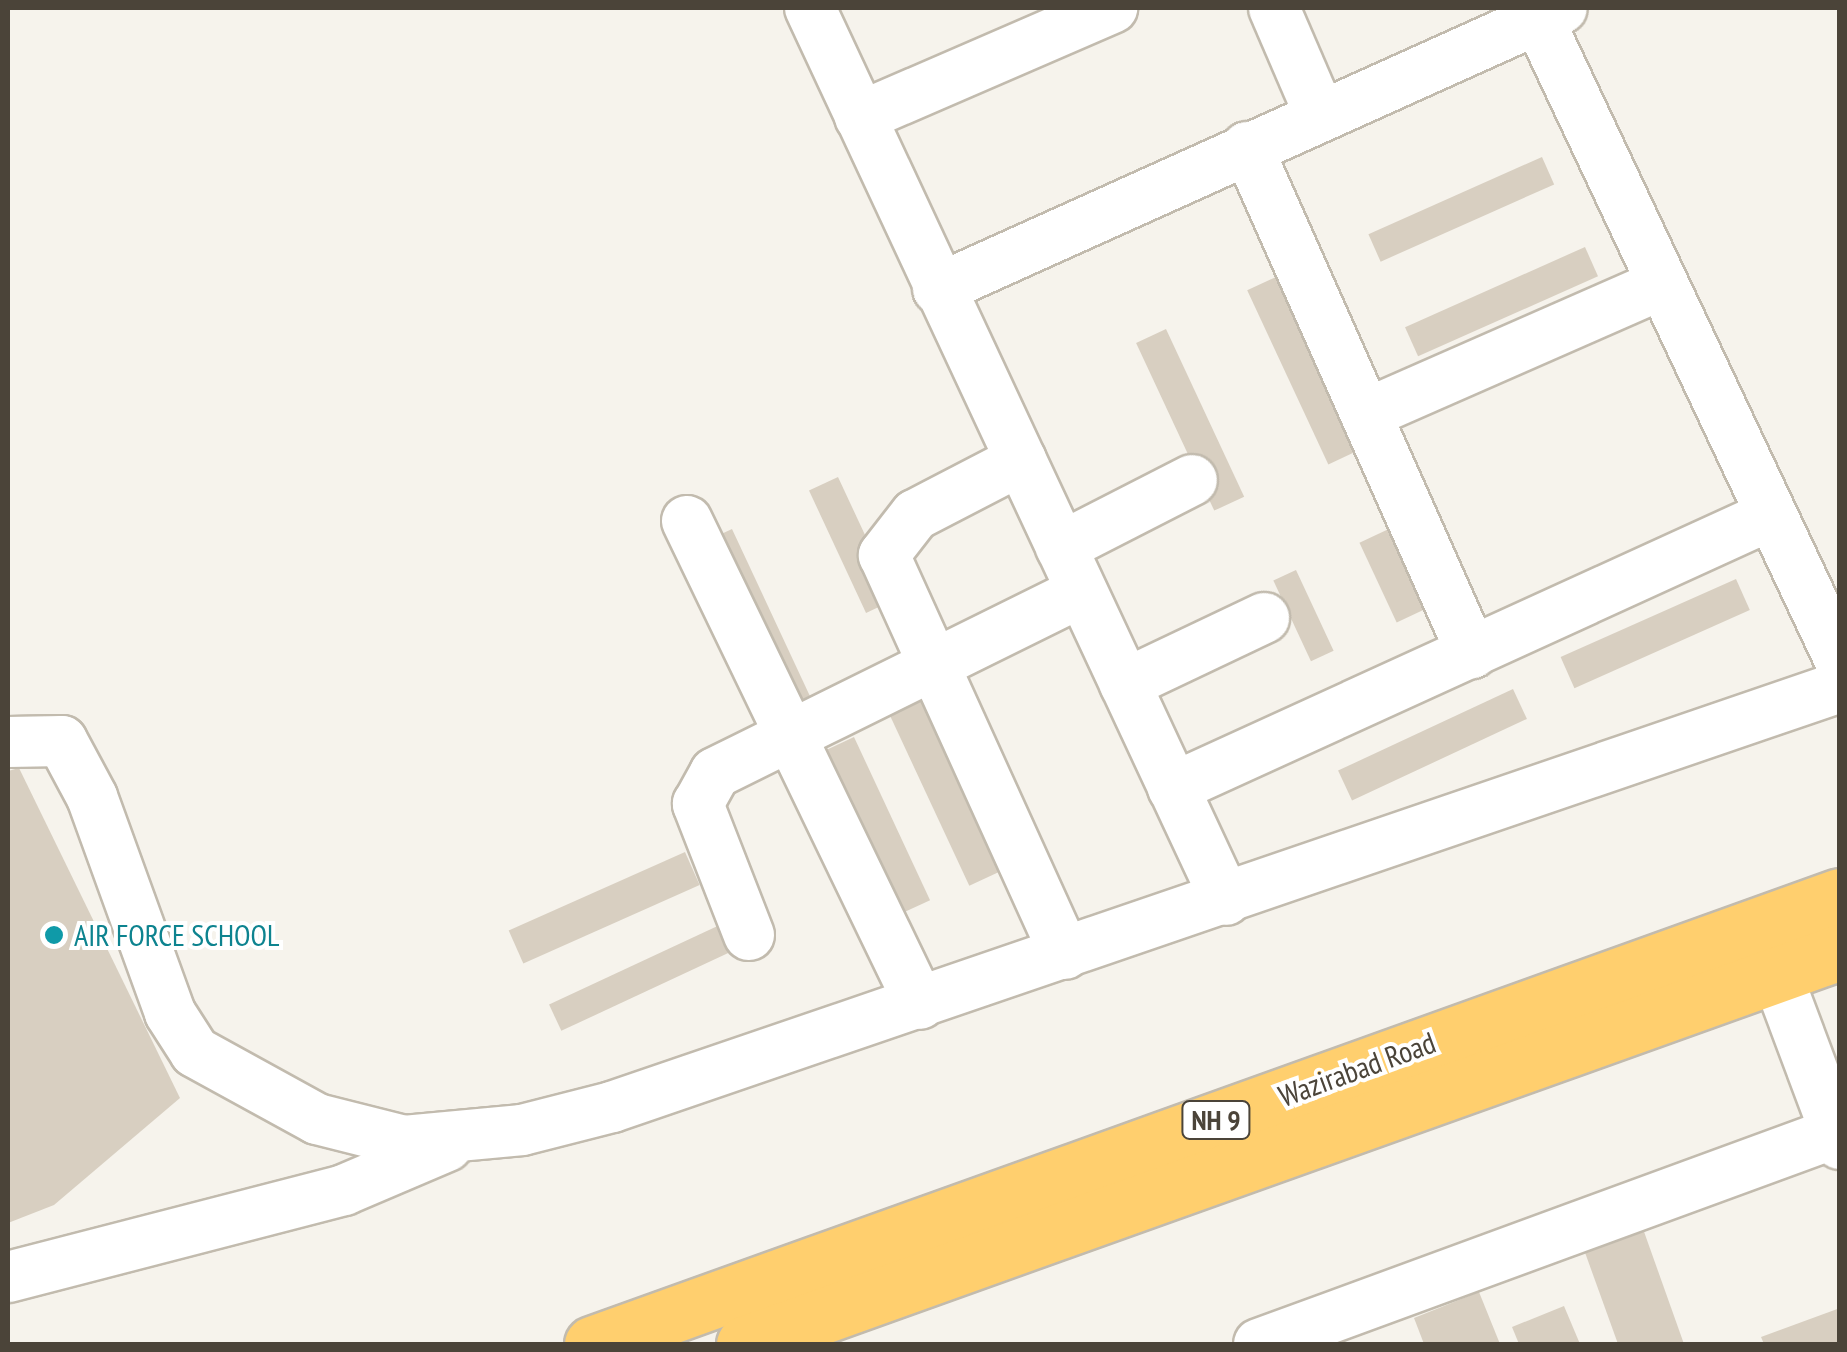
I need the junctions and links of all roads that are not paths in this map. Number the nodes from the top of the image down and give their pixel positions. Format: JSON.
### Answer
{"nodes":[{"id":1,"x":810,"y":8,"type":"edge"},
{"id":2,"x":1112,"y":8,"type":"edge"},
{"id":3,"x":1274,"y":8,"type":"edge"},
{"id":4,"x":1544,"y":11,"type":"edge"},
{"id":5,"x":1320,"y":115,"type":"junction"},
{"id":6,"x":860,"y":117,"type":"junction"},
{"id":7,"x":1247,"y":147,"type":"junction"},
{"id":8,"x":1662,"y":284,"type":"junction"},
{"id":9,"x":938,"y":289,"type":"junction"},
{"id":10,"x":1366,"y":414,"type":"junction"},
{"id":11,"x":1021,"y":460,"type":"junction"},
{"id":12,"x":1192,"y":480,"type":"dead end"},
{"id":13,"x":1771,"y":515,"type":"junction"},
{"id":14,"x":687,"y":520,"type":"dead end"},
{"id":15,"x":1061,"y":547,"type":"junction"},
{"id":16,"x":1082,"y":592,"type":"junction"},
{"id":17,"x":1264,"y":618,"type":"dead end"},
{"id":18,"x":1472,"y":653,"type":"junction"},
{"id":19,"x":1840,"y":660,"type":"edge"},
{"id":20,"x":934,"y":663,"type":"junction"},
{"id":21,"x":1124,"y":684,"type":"junction"},
{"id":22,"x":1840,"y":687,"type":"edge"},
{"id":23,"x":785,"y":735,"type":"junction"},
{"id":24,"x":8,"y":742,"type":"edge"},
{"id":25,"x":1173,"y":788,"type":"junction"},
{"id":26,"x":1840,"y":896,"type":"edge"},
{"id":27,"x":1226,"y":900,"type":"junction"},
{"id":28,"x":749,"y":935,"type":"dead end"},
{"id":29,"x":1768,"y":949,"type":"junction"},
{"id":30,"x":1840,"y":952,"type":"edge"},
{"id":31,"x":1065,"y":954,"type":"junction"},
{"id":32,"x":920,"y":1004,"type":"junction"},
{"id":33,"x":1838,"y":1136,"type":"edge"},
{"id":34,"x":466,"y":1137,"type":"junction"},
{"id":35,"x":8,"y":1277,"type":"edge"},
{"id":36,"x":592,"y":1344,"type":"edge"},
{"id":37,"x":744,"y":1344,"type":"edge"},
{"id":38,"x":1259,"y":1344,"type":"edge"}],
"edges":[{"from":1,"to":6,"type":"street"},
{"from":2,"to":6,"type":"street"},
{"from":3,"to":5,"type":"street"},
{"from":4,"to":5,"type":"street"},
{"from":4,"to":8,"type":"street"},
{"from":5,"to":7,"type":"street"},
{"from":6,"to":9,"type":"street"},
{"from":7,"to":9,"type":"street"},
{"from":7,"to":10,"type":"street"},
{"from":8,"to":10,"type":"street"},
{"from":8,"to":13,"type":"street"},
{"from":9,"to":11,"type":"street"},
{"from":10,"to":18,"type":"street"},
{"from":11,"to":15,"type":"street"},
{"from":11,"to":20,"type":"street"},
{"from":12,"to":15,"type":"street"},
{"from":13,"to":18,"type":"street"},
{"from":13,"to":19,"type":"street"},
{"from":14,"to":23,"type":"street"},
{"from":15,"to":16,"type":"street"},
{"from":16,"to":20,"type":"street"},
{"from":16,"to":21,"type":"street"},
{"from":17,"to":21,"type":"street"},
{"from":18,"to":25,"type":"street"},
{"from":20,"to":23,"type":"street"},
{"from":20,"to":31,"type":"street"},
{"from":21,"to":25,"type":"street"},
{"from":22,"to":27,"type":"street"},
{"from":23,"to":28,"type":"street"},
{"from":23,"to":32,"type":"street"},
{"from":24,"to":34,"type":"street"},
{"from":25,"to":27,"type":"street"},
{"from":26,"to":29,"type":"highway","name":"Wazirabad Road","number":"NH 9"},
{"from":27,"to":31,"type":"street"},
{"from":29,"to":30,"type":"highway","name":"Wazirabad Road","number":"NH 9"},
{"from":29,"to":33,"type":"street"},
{"from":29,"to":36,"type":"highway","name":"Wazirabad Road","number":"NH 9"},
{"from":29,"to":37,"type":"highway","name":"Wazirabad Road","number":"NH 9"},
{"from":31,"to":32,"type":"street"},
{"from":32,"to":34,"type":"street"},
{"from":33,"to":38,"type":"street"},
{"from":34,"to":35,"type":"street"}]}
